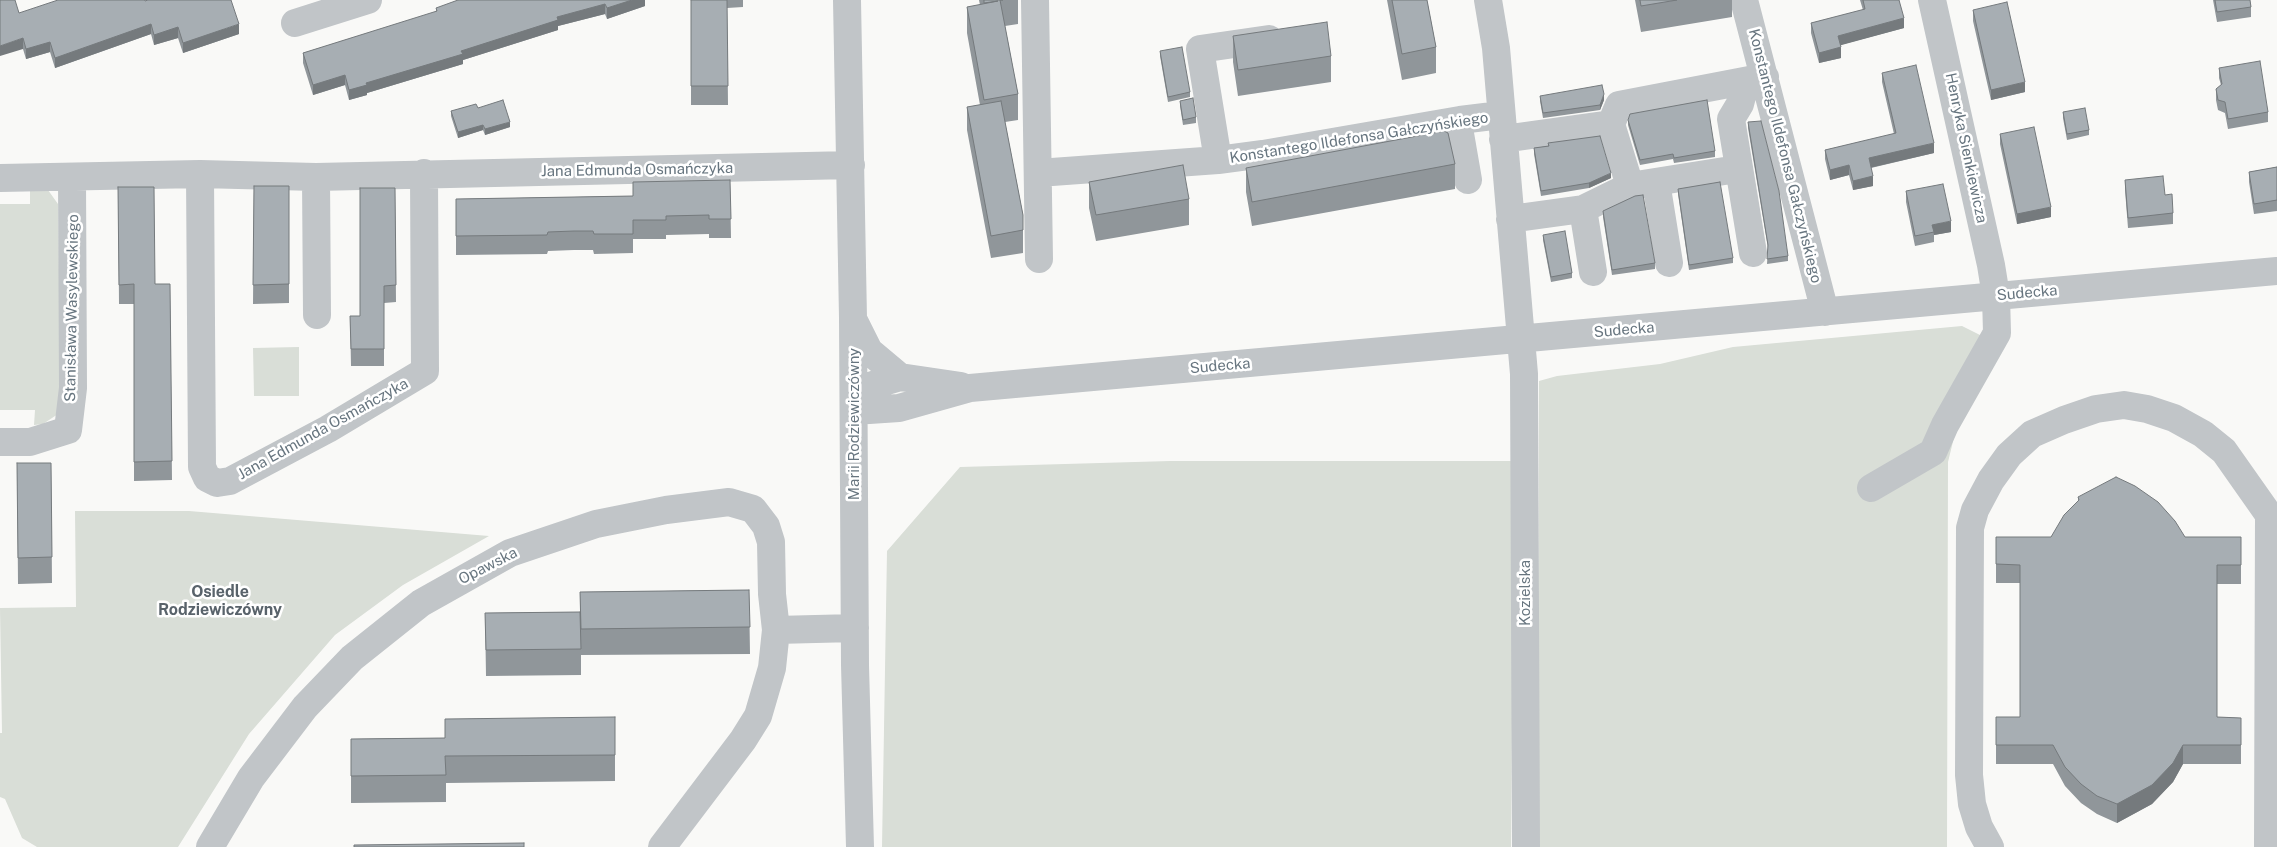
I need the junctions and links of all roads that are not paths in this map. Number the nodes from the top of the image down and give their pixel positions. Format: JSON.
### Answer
{"nodes":[{"id":1,"x":847,"y":0,"type":"edge"},
{"id":2,"x":1036,"y":0,"type":"edge"},
{"id":3,"x":1488,"y":0,"type":"edge"},
{"id":4,"x":1744,"y":0,"type":"edge"},
{"id":5,"x":1932,"y":0,"type":"edge"},
{"id":6,"x":356,"y":2,"type":"edge"},
{"id":7,"x":295,"y":23,"type":"dead end"},
{"id":8,"x":1291,"y":36,"type":"edge"},
{"id":9,"x":1756,"y":79,"type":"junction"},
{"id":10,"x":1460,"y":120,"type":"junction"},
{"id":11,"x":1611,"y":124,"type":"junction"},
{"id":12,"x":1502,"y":127,"type":"junction"},
{"id":13,"x":1218,"y":160,"type":"junction"},
{"id":14,"x":850,"y":165,"type":"junction"},
{"id":15,"x":1738,"y":170,"type":"junction"},
{"id":16,"x":424,"y":173,"type":"junction"},
{"id":17,"x":1038,"y":173,"type":"junction"},
{"id":18,"x":200,"y":174,"type":"junction"},
{"id":19,"x":316,"y":176,"type":"junction"},
{"id":20,"x":72,"y":177,"type":"junction"},
{"id":21,"x":0,"y":178,"type":"edge"},
{"id":22,"x":1468,"y":180,"type":"dead end"},
{"id":23,"x":1656,"y":182,"type":"junction"},
{"id":24,"x":1630,"y":186,"type":"junction"},
{"id":25,"x":1583,"y":209,"type":"junction"},
{"id":26,"x":1510,"y":219,"type":"junction"},
{"id":27,"x":1753,"y":254,"type":"dead end"},
{"id":28,"x":1039,"y":259,"type":"dead end"},
{"id":29,"x":1669,"y":263,"type":"dead end"},
{"id":30,"x":2277,"y":271,"type":"edge"},
{"id":31,"x":1593,"y":272,"type":"dead end"},
{"id":32,"x":1996,"y":296,"type":"junction"},
{"id":33,"x":1825,"y":312,"type":"junction"},
{"id":34,"x":317,"y":315,"type":"dead end"},
{"id":35,"x":853,"y":318,"type":"junction"},
{"id":36,"x":1522,"y":340,"type":"junction"},
{"id":37,"x":900,"y":377,"type":"junction"},
{"id":38,"x":970,"y":388,"type":"junction"},
{"id":39,"x":854,"y":403,"type":"junction"},
{"id":40,"x":0,"y":442,"type":"edge"},
{"id":41,"x":1871,"y":488,"type":"dead end"},
{"id":42,"x":855,"y":628,"type":"junction"},
{"id":43,"x":776,"y":630,"type":"junction"},
{"id":44,"x":2273,"y":678,"type":"edge"},
{"id":45,"x":210,"y":847,"type":"edge"},
{"id":46,"x":662,"y":847,"type":"edge"},
{"id":47,"x":860,"y":847,"type":"edge"},
{"id":48,"x":1526,"y":847,"type":"edge"},
{"id":49,"x":1990,"y":847,"type":"edge"},
{"id":50,"x":2268,"y":847,"type":"edge"}],
"edges":[{"from":1,"to":14,"type":"street","name":"Marii Rodziewiczówny"},
{"from":2,"to":17,"type":"street"},
{"from":3,"to":12,"type":"street","name":"Konstantego Ildefonsa Gałczyńskiego"},
{"from":4,"to":9,"type":"street","name":"Konstantego Ildefonsa Gałczyńskiego"},
{"from":5,"to":32,"type":"street","name":"Henryka Sienkiewicza"},
{"from":6,"to":7,"type":"street"},
{"from":8,"to":13,"type":"street","name":"Konstantego Ildefonsa Gałczyńskiego"},
{"from":9,"to":11,"type":"street"},
{"from":9,"to":15,"type":"street"},
{"from":9,"to":33,"type":"street","name":"Konstantego Ildefonsa Gałczyńskiego"},
{"from":10,"to":12,"type":"street","name":"Konstantego Ildefonsa Gałczyńskiego"},
{"from":10,"to":13,"type":"street","name":"Konstantego Ildefonsa Gałczyńskiego"},
{"from":10,"to":22,"type":"street"},
{"from":11,"to":12,"type":"street"},
{"from":11,"to":24,"type":"street"},
{"from":12,"to":26,"type":"street","name":"Konstantego Ildefonsa Gałczyńskiego"},
{"from":13,"to":17,"type":"street","name":"Konstantego Ildefonsa Gałczyńskiego"},
{"from":14,"to":16,"type":"street","name":"Jana Edmunda Osmańczyka"},
{"from":14,"to":35,"type":"street","name":"Marii Rodziewiczówny"},
{"from":15,"to":23,"type":"street"},
{"from":15,"to":27,"type":"street"},
{"from":16,"to":18,"type":"street","name":"Jana Edmunda Osmańczyka"},
{"from":16,"to":19,"type":"street","name":"Jana Edmunda Osmańczyka"},
{"from":17,"to":28,"type":"street"},
{"from":18,"to":19,"type":"street","name":"Jana Edmunda Osmańczyka"},
{"from":18,"to":20,"type":"street","name":"Jana Edmunda Osmańczyka"},
{"from":19,"to":34,"type":"street"},
{"from":20,"to":21,"type":"street","name":"Jana Edmunda Osmańczyka"},
{"from":20,"to":40,"type":"street","name":"Stanisława Wasylewskiego"},
{"from":23,"to":24,"type":"street"},
{"from":23,"to":29,"type":"street"},
{"from":24,"to":25,"type":"street"},
{"from":25,"to":26,"type":"street"},
{"from":25,"to":31,"type":"street"},
{"from":26,"to":36,"type":"street","name":"Konstantego Ildefonsa Gałczyńskiego"},
{"from":30,"to":32,"type":"street","name":"Sudecka"},
{"from":32,"to":33,"type":"street","name":"Sudecka"},
{"from":32,"to":41,"type":"street","name":"Henryka Sienkiewicza"},
{"from":33,"to":36,"type":"street","name":"Sudecka"},
{"from":35,"to":37,"type":"street"},
{"from":35,"to":39,"type":"street","name":"Marii Rodziewiczówny"},
{"from":36,"to":38,"type":"street","name":"Sudecka"},
{"from":36,"to":48,"type":"street","name":"Kozielska"},
{"from":37,"to":38,"type":"street","name":"Sudecka"},
{"from":37,"to":39,"type":"street","name":"Sudecka"},
{"from":38,"to":39,"type":"street","name":"Sudecka"},
{"from":39,"to":42,"type":"street","name":"Marii Rodziewiczówny"},
{"from":42,"to":43,"type":"street"},
{"from":42,"to":47,"type":"street","name":"Marii Rodziewiczówny"},
{"from":43,"to":45,"type":"street","name":"Opawska"},
{"from":43,"to":46,"type":"street","name":"Opawska"},
{"from":44,"to":49,"type":"street"},
{"from":44,"to":50,"type":"street"}]}
